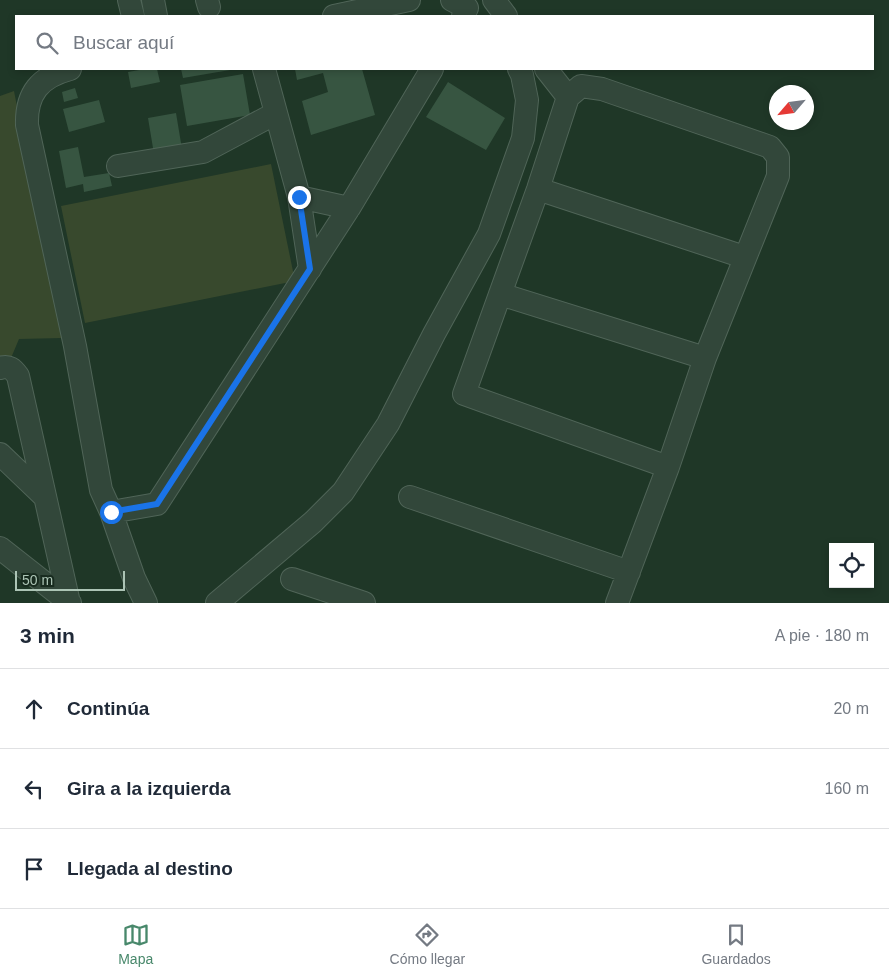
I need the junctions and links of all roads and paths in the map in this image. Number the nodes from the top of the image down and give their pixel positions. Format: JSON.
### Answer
{"nodes":[{"id":1,"x":129,"y":0,"type":"edge"},
{"id":2,"x":152,"y":0,"type":"edge"},
{"id":3,"x":409,"y":0,"type":"edge"},
{"id":4,"x":494,"y":0,"type":"edge"},
{"id":5,"x":133,"y":15,"type":"edge"},
{"id":6,"x":156,"y":15,"type":"edge"},
{"id":7,"x":339,"y":15,"type":"edge"},
{"id":8,"x":505,"y":15,"type":"edge"},
{"id":9,"x":66,"y":70,"type":"edge"},
{"id":10,"x":264,"y":70,"type":"edge"},
{"id":11,"x":431,"y":70,"type":"edge"},
{"id":12,"x":520,"y":70,"type":"edge"},
{"id":13,"x":547,"y":70,"type":"edge"},
{"id":14,"x":568,"y":97,"type":"junction"},
{"id":15,"x":276,"y":113,"type":"junction"},
{"id":16,"x":118,"y":166,"type":"dead end"},
{"id":17,"x":538,"y":189,"type":"junction"},
{"id":18,"x":299,"y":197,"type":"junction"},
{"id":19,"x":349,"y":208,"type":"junction"},
{"id":20,"x":744,"y":257,"type":"junction"},
{"id":21,"x":310,"y":269,"type":"junction"},
{"id":22,"x":500,"y":294,"type":"junction"},
{"id":23,"x":704,"y":358,"type":"junction"},
{"id":24,"x":0,"y":368,"type":"edge"},
{"id":25,"x":0,"y":454,"type":"edge"},
{"id":26,"x":668,"y":467,"type":"junction"},
{"id":27,"x":45,"y":497,"type":"junction"},
{"id":28,"x":410,"y":497,"type":"dead end"},
{"id":29,"x":111,"y":512,"type":"junction"},
{"id":30,"x":0,"y":548,"type":"edge"},
{"id":31,"x":628,"y":572,"type":"junction"},
{"id":32,"x":292,"y":579,"type":"dead end"},
{"id":33,"x":69,"y":603,"type":"edge"},
{"id":34,"x":146,"y":603,"type":"edge"},
{"id":35,"x":217,"y":603,"type":"edge"},
{"id":36,"x":364,"y":603,"type":"edge"},
{"id":37,"x":617,"y":603,"type":"edge"}],
"edges":[{"from":1,"to":5,"type":"street"},
{"from":2,"to":6,"type":"street"},
{"from":3,"to":7,"type":"street"},
{"from":4,"to":8,"type":"street"},
{"from":9,"to":29,"type":"street"},
{"from":10,"to":15,"type":"street"},
{"from":11,"to":19,"type":"street"},
{"from":12,"to":35,"type":"street"},
{"from":13,"to":14,"type":"street"},
{"from":14,"to":17,"type":"street"},
{"from":14,"to":20,"type":"street"},
{"from":15,"to":16,"type":"street"},
{"from":15,"to":18,"type":"street"},
{"from":17,"to":20,"type":"street"},
{"from":17,"to":22,"type":"street"},
{"from":18,"to":19,"type":"street"},
{"from":18,"to":21,"type":"street"},
{"from":19,"to":21,"type":"street"},
{"from":20,"to":23,"type":"street"},
{"from":21,"to":29,"type":"street"},
{"from":22,"to":23,"type":"street"},
{"from":22,"to":26,"type":"street"},
{"from":23,"to":26,"type":"street"},
{"from":24,"to":27,"type":"street"},
{"from":25,"to":27,"type":"street"},
{"from":26,"to":31,"type":"street"},
{"from":27,"to":33,"type":"street"},
{"from":28,"to":31,"type":"street"},
{"from":29,"to":34,"type":"street"},
{"from":30,"to":33,"type":"street"},
{"from":31,"to":37,"type":"street"},
{"from":32,"to":36,"type":"street"}]}
